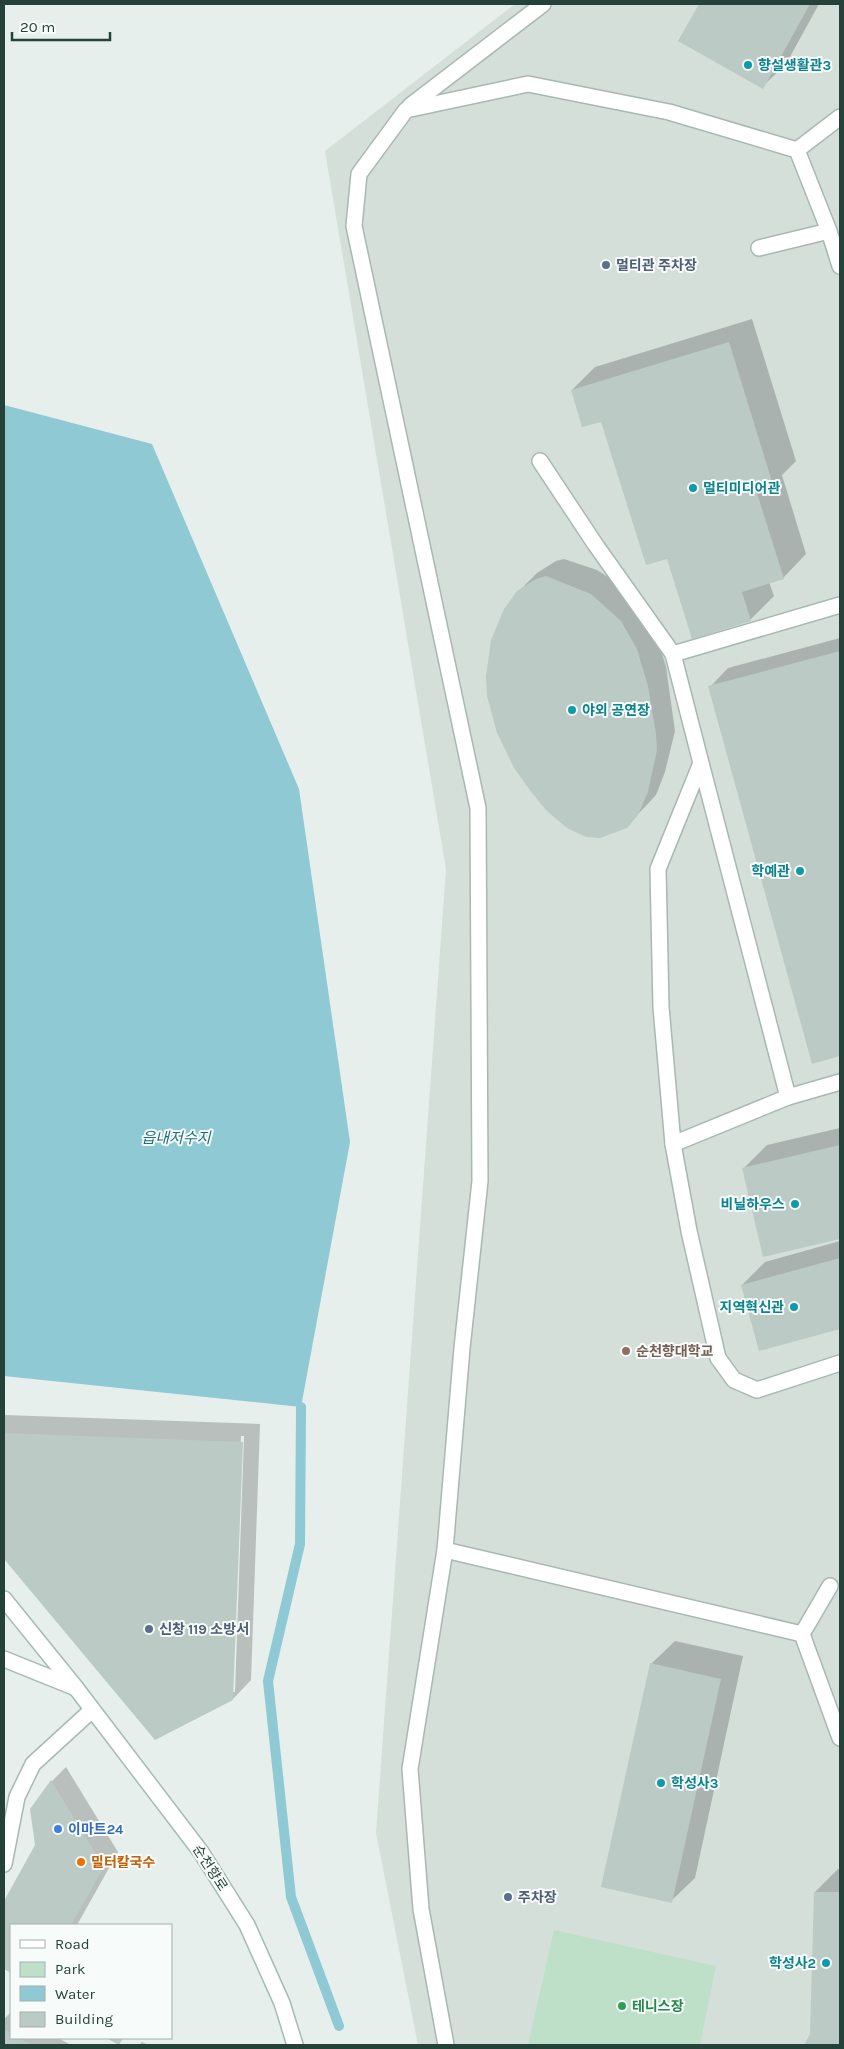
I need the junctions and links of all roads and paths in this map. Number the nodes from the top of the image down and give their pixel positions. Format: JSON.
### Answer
{"nodes":[{"id":1,"x":543,"y":4,"type":"edge"},
{"id":2,"x":406,"y":110,"type":"junction"},
{"id":3,"x":840,"y":117,"type":"edge"},
{"id":4,"x":797,"y":150,"type":"junction"},
{"id":5,"x":829,"y":231,"type":"junction"},
{"id":6,"x":758,"y":248,"type":"dead end"},
{"id":7,"x":840,"y":266,"type":"edge"},
{"id":8,"x":540,"y":461,"type":"dead end"},
{"id":9,"x":840,"y":605,"type":"edge"},
{"id":10,"x":673,"y":654,"type":"junction"},
{"id":11,"x":701,"y":763,"type":"junction"},
{"id":12,"x":840,"y":1082,"type":"edge"},
{"id":13,"x":788,"y":1097,"type":"junction"},
{"id":14,"x":673,"y":1144,"type":"junction"},
{"id":15,"x":840,"y":1363,"type":"edge"},
{"id":16,"x":445,"y":1550,"type":"junction"},
{"id":17,"x":830,"y":1586,"type":"dead end"},
{"id":18,"x":4,"y":1599,"type":"edge"},
{"id":19,"x":802,"y":1634,"type":"junction"},
{"id":20,"x":4,"y":1659,"type":"edge"},
{"id":21,"x":76,"y":1688,"type":"junction"},
{"id":22,"x":92,"y":1710,"type":"junction"},
{"id":23,"x":840,"y":1738,"type":"edge"},
{"id":24,"x":4,"y":1864,"type":"edge"},
{"id":25,"x":296,"y":2045,"type":"edge"},
{"id":26,"x":446,"y":2045,"type":"edge"}],
"edges":[{"from":1,"to":2,"type":"main road"},
{"from":2,"to":4,"type":"main road"},
{"from":2,"to":16,"type":"main road"},
{"from":3,"to":4,"type":"main road"},
{"from":4,"to":5,"type":"main road"},
{"from":5,"to":6,"type":"main road"},
{"from":5,"to":7,"type":"main road"},
{"from":8,"to":10,"type":"main road"},
{"from":9,"to":10,"type":"main road"},
{"from":10,"to":11,"type":"main road"},
{"from":11,"to":13,"type":"main road"},
{"from":11,"to":14,"type":"main road"},
{"from":12,"to":13,"type":"main road"},
{"from":13,"to":14,"type":"main road"},
{"from":14,"to":15,"type":"main road"},
{"from":16,"to":19,"type":"main road"},
{"from":16,"to":26,"type":"main road"},
{"from":17,"to":19,"type":"main road"},
{"from":18,"to":21,"type":"main road","name":"순천향로"},
{"from":19,"to":23,"type":"main road"},
{"from":20,"to":21,"type":"main road"},
{"from":21,"to":22,"type":"main road","name":"순천향로"},
{"from":22,"to":24,"type":"main road"},
{"from":22,"to":25,"type":"main road","name":"순천향로"}]}
